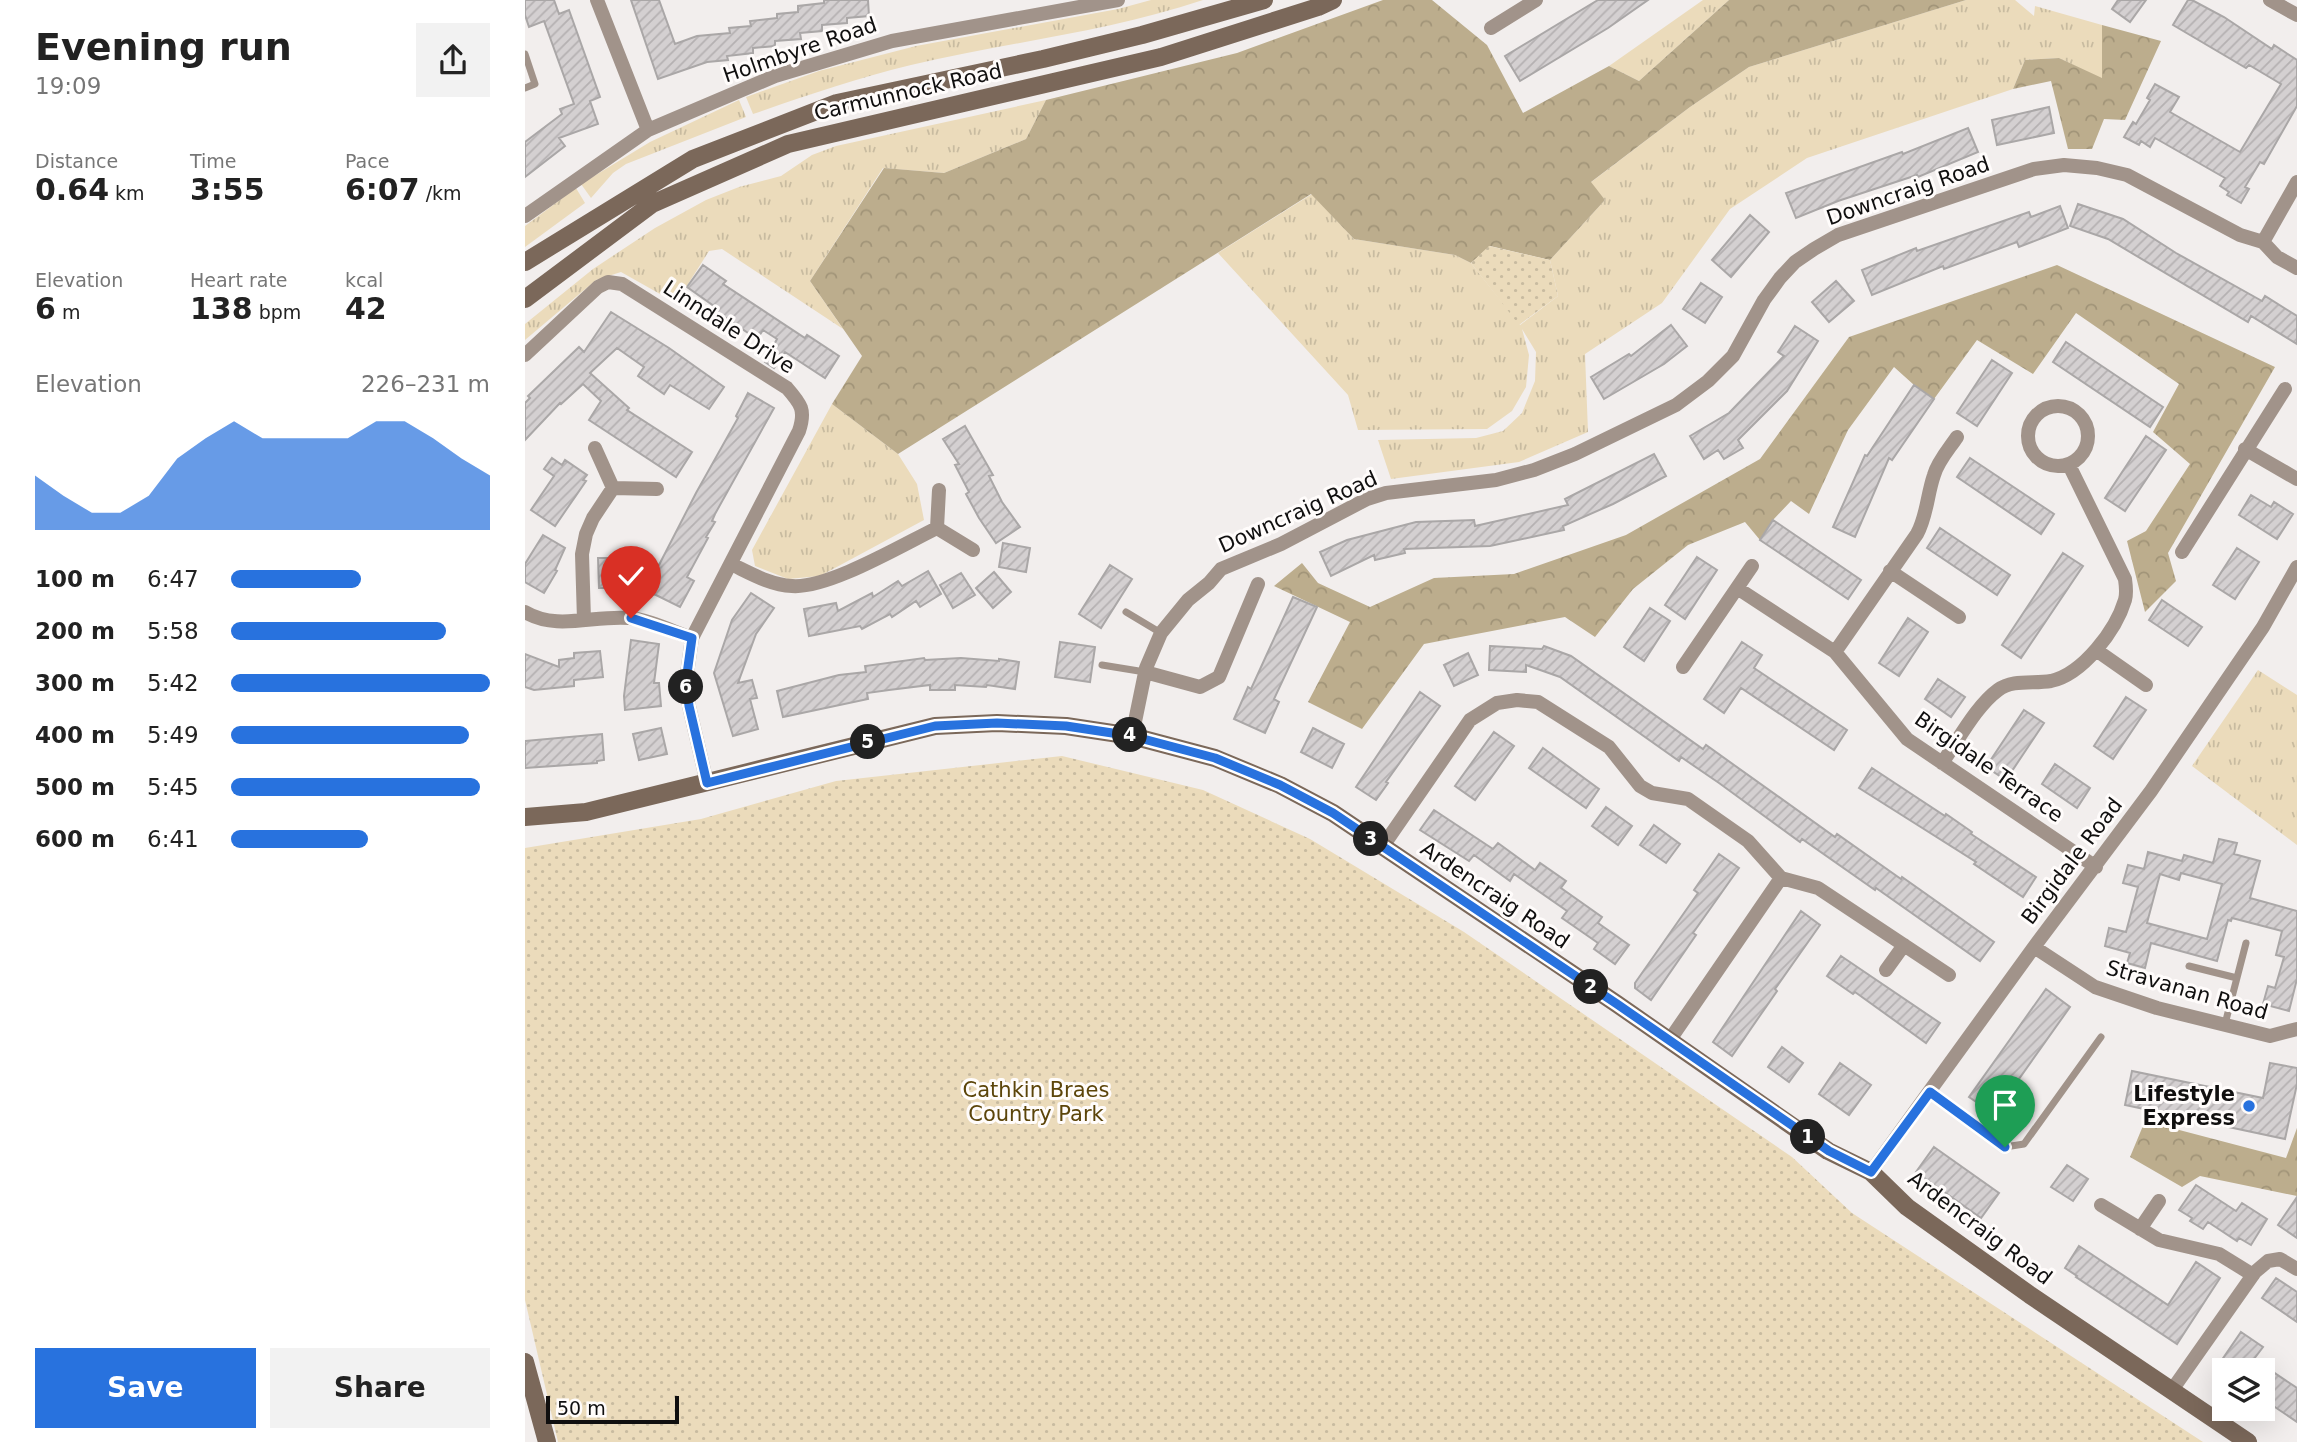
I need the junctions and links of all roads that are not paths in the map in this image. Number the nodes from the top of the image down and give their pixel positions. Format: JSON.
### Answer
{"nodes":[{"id":1,"x":597,"y":0,"type":"edge"},
{"id":2,"x":1118,"y":0,"type":"edge"},
{"id":3,"x":1264,"y":0,"type":"edge"},
{"id":4,"x":1333,"y":0,"type":"edge"},
{"id":5,"x":2270,"y":0,"type":"edge"},
{"id":6,"x":1531,"y":1,"type":"edge"},
{"id":7,"x":1052,"y":6,"type":"edge"},
{"id":8,"x":2297,"y":15,"type":"edge"},
{"id":9,"x":1491,"y":28,"type":"dead end"},
{"id":10,"x":525,"y":54,"type":"edge"},
{"id":11,"x":525,"y":88,"type":"edge"},
{"id":12,"x":647,"y":130,"type":"junction"},
{"id":13,"x":2297,"y":182,"type":"edge"},
{"id":14,"x":525,"y":216,"type":"edge"},
{"id":15,"x":2263,"y":242,"type":"junction"},
{"id":16,"x":525,"y":262,"type":"edge"},
{"id":17,"x":2297,"y":268,"type":"edge"},
{"id":18,"x":525,"y":299,"type":"edge"},
{"id":19,"x":525,"y":355,"type":"edge"},
{"id":20,"x":2285,"y":389,"type":"dead end"},
{"id":21,"x":1957,"y":437,"type":"dead end"},
{"id":22,"x":595,"y":448,"type":"dead end"},
{"id":23,"x":2245,"y":449,"type":"junction"},
{"id":24,"x":2069,"y":464,"type":"junction"},
{"id":25,"x":2297,"y":480,"type":"edge"},
{"id":26,"x":613,"y":488,"type":"junction"},
{"id":27,"x":657,"y":489,"type":"dead end"},
{"id":28,"x":939,"y":490,"type":"dead end"},
{"id":29,"x":937,"y":528,"type":"junction"},
{"id":30,"x":974,"y":550,"type":"dead end"},
{"id":31,"x":2182,"y":552,"type":"dead end"},
{"id":32,"x":731,"y":564,"type":"junction"},
{"id":33,"x":1752,"y":566,"type":"dead end"},
{"id":34,"x":2297,"y":567,"type":"edge"},
{"id":35,"x":1891,"y":571,"type":"junction"},
{"id":36,"x":1258,"y":584,"type":"dead end"},
{"id":37,"x":2293,"y":587,"type":"edge"},
{"id":38,"x":1737,"y":588,"type":"junction"},
{"id":39,"x":525,"y":612,"type":"edge"},
{"id":40,"x":1126,"y":612,"type":"dead end"},
{"id":41,"x":1959,"y":617,"type":"dead end"},
{"id":42,"x":584,"y":620,"type":"junction"},
{"id":43,"x":1161,"y":634,"type":"junction"},
{"id":44,"x":692,"y":638,"type":"junction"},
{"id":45,"x":2096,"y":650,"type":"junction"},
{"id":46,"x":1835,"y":652,"type":"junction"},
{"id":47,"x":1103,"y":665,"type":"dead end"},
{"id":48,"x":1683,"y":667,"type":"dead end"},
{"id":49,"x":1145,"y":672,"type":"junction"},
{"id":50,"x":2146,"y":685,"type":"dead end"},
{"id":51,"x":1132,"y":736,"type":"junction"},
{"id":52,"x":1942,"y":763,"type":"junction"},
{"id":53,"x":707,"y":783,"type":"junction"},
{"id":54,"x":525,"y":817,"type":"edge"},
{"id":55,"x":1383,"y":846,"type":"junction"},
{"id":56,"x":2096,"y":867,"type":"junction"},
{"id":57,"x":1781,"y":878,"type":"junction"},
{"id":58,"x":2246,"y":943,"type":"dead end"},
{"id":59,"x":1904,"y":945,"type":"junction"},
{"id":60,"x":2034,"y":947,"type":"junction"},
{"id":61,"x":2189,"y":966,"type":"dead end"},
{"id":62,"x":1886,"y":970,"type":"dead end"},
{"id":63,"x":1949,"y":975,"type":"dead end"},
{"id":64,"x":2237,"y":978,"type":"junction"},
{"id":65,"x":2225,"y":1024,"type":"junction"},
{"id":66,"x":2297,"y":1029,"type":"edge"},
{"id":67,"x":2101,"y":1037,"type":"dead end"},
{"id":68,"x":1669,"y":1041,"type":"junction"},
{"id":69,"x":1930,"y":1092,"type":"junction"},
{"id":70,"x":1871,"y":1172,"type":"junction"},
{"id":71,"x":2159,"y":1201,"type":"dead end"},
{"id":72,"x":2101,"y":1205,"type":"dead end"},
{"id":73,"x":2140,"y":1228,"type":"junction"},
{"id":74,"x":2297,"y":1269,"type":"edge"},
{"id":75,"x":2253,"y":1275,"type":"junction"},
{"id":76,"x":525,"y":1362,"type":"edge"},
{"id":77,"x":2172,"y":1390,"type":"junction"},
{"id":78,"x":547,"y":1442,"type":"edge"},
{"id":79,"x":2248,"y":1442,"type":"edge"}],
"edges":[{"from":1,"to":12,"type":"street"},
{"from":2,"to":7,"type":"street","name":"Holmbyre Road"},
{"from":3,"to":16,"type":"street","name":"Carmunnock Road"},
{"from":4,"to":18,"type":"street","name":"Carmunnock Road"},
{"from":5,"to":8,"type":"street"},
{"from":6,"to":9,"type":"street"},
{"from":7,"to":12,"type":"street","name":"Holmbyre Road"},
{"from":10,"to":11,"type":"lane"},
{"from":12,"to":14,"type":"street","name":"Holmbyre Road"},
{"from":13,"to":15,"type":"street"},
{"from":15,"to":17,"type":"street","name":"Downcraig Road"},
{"from":15,"to":43,"type":"street","name":"Downcraig Road"},
{"from":19,"to":32,"type":"street","name":"Linndale Drive"},
{"from":20,"to":23,"type":"street"},
{"from":21,"to":35,"type":"street"},
{"from":22,"to":26,"type":"street"},
{"from":23,"to":25,"type":"street"},
{"from":23,"to":31,"type":"street"},
{"from":24,"to":24,"type":"street"},
{"from":24,"to":45,"type":"street"},
{"from":26,"to":27,"type":"street"},
{"from":26,"to":42,"type":"street"},
{"from":28,"to":29,"type":"street"},
{"from":29,"to":30,"type":"street"},
{"from":29,"to":32,"type":"street"},
{"from":32,"to":44,"type":"street","name":"Linndale Drive"},
{"from":33,"to":38,"type":"street"},
{"from":34,"to":37,"type":"street","name":"Birgidale Road"},
{"from":35,"to":41,"type":"street"},
{"from":35,"to":46,"type":"street"},
{"from":36,"to":49,"type":"street"},
{"from":37,"to":56,"type":"street","name":"Birgidale Road"},
{"from":38,"to":46,"type":"street","name":"Birgidale Terrace"},
{"from":38,"to":48,"type":"street"},
{"from":39,"to":42,"type":"street"},
{"from":40,"to":43,"type":"lane"},
{"from":42,"to":44,"type":"street"},
{"from":43,"to":49,"type":"street","name":"Downcraig Road"},
{"from":44,"to":53,"type":"street","name":"Linndale Drive"},
{"from":45,"to":50,"type":"street"},
{"from":45,"to":52,"type":"street"},
{"from":46,"to":52,"type":"street","name":"Birgidale Terrace"},
{"from":47,"to":49,"type":"lane"},
{"from":49,"to":51,"type":"street","name":"Downcraig Road"},
{"from":51,"to":53,"type":"street","name":"Ardencraig Road"},
{"from":51,"to":55,"type":"street","name":"Ardencraig Road"},
{"from":52,"to":56,"type":"street","name":"Birgidale Terrace"},
{"from":53,"to":54,"type":"street","name":"Ardencraig Road"},
{"from":55,"to":57,"type":"street"},
{"from":55,"to":68,"type":"street","name":"Ardencraig Road"},
{"from":56,"to":60,"type":"street","name":"Birgidale Road"},
{"from":57,"to":59,"type":"street"},
{"from":57,"to":68,"type":"street"},
{"from":58,"to":64,"type":"lane"},
{"from":59,"to":62,"type":"street"},
{"from":59,"to":63,"type":"street"},
{"from":60,"to":65,"type":"street","name":"Stravanan Road"},
{"from":60,"to":69,"type":"street","name":"Birgidale Road"},
{"from":61,"to":64,"type":"lane"},
{"from":64,"to":65,"type":"lane"},
{"from":65,"to":66,"type":"street","name":"Stravanan Road"},
{"from":67,"to":69,"type":"lane"},
{"from":68,"to":70,"type":"street","name":"Ardencraig Road"},
{"from":69,"to":70,"type":"street","name":"Birgidale Road"},
{"from":70,"to":77,"type":"street","name":"Ardencraig Road"},
{"from":71,"to":73,"type":"street"},
{"from":72,"to":73,"type":"street"},
{"from":73,"to":75,"type":"street"},
{"from":74,"to":75,"type":"street"},
{"from":75,"to":77,"type":"street"},
{"from":76,"to":78,"type":"street"},
{"from":77,"to":79,"type":"street","name":"Ardencraig Road"}]}
